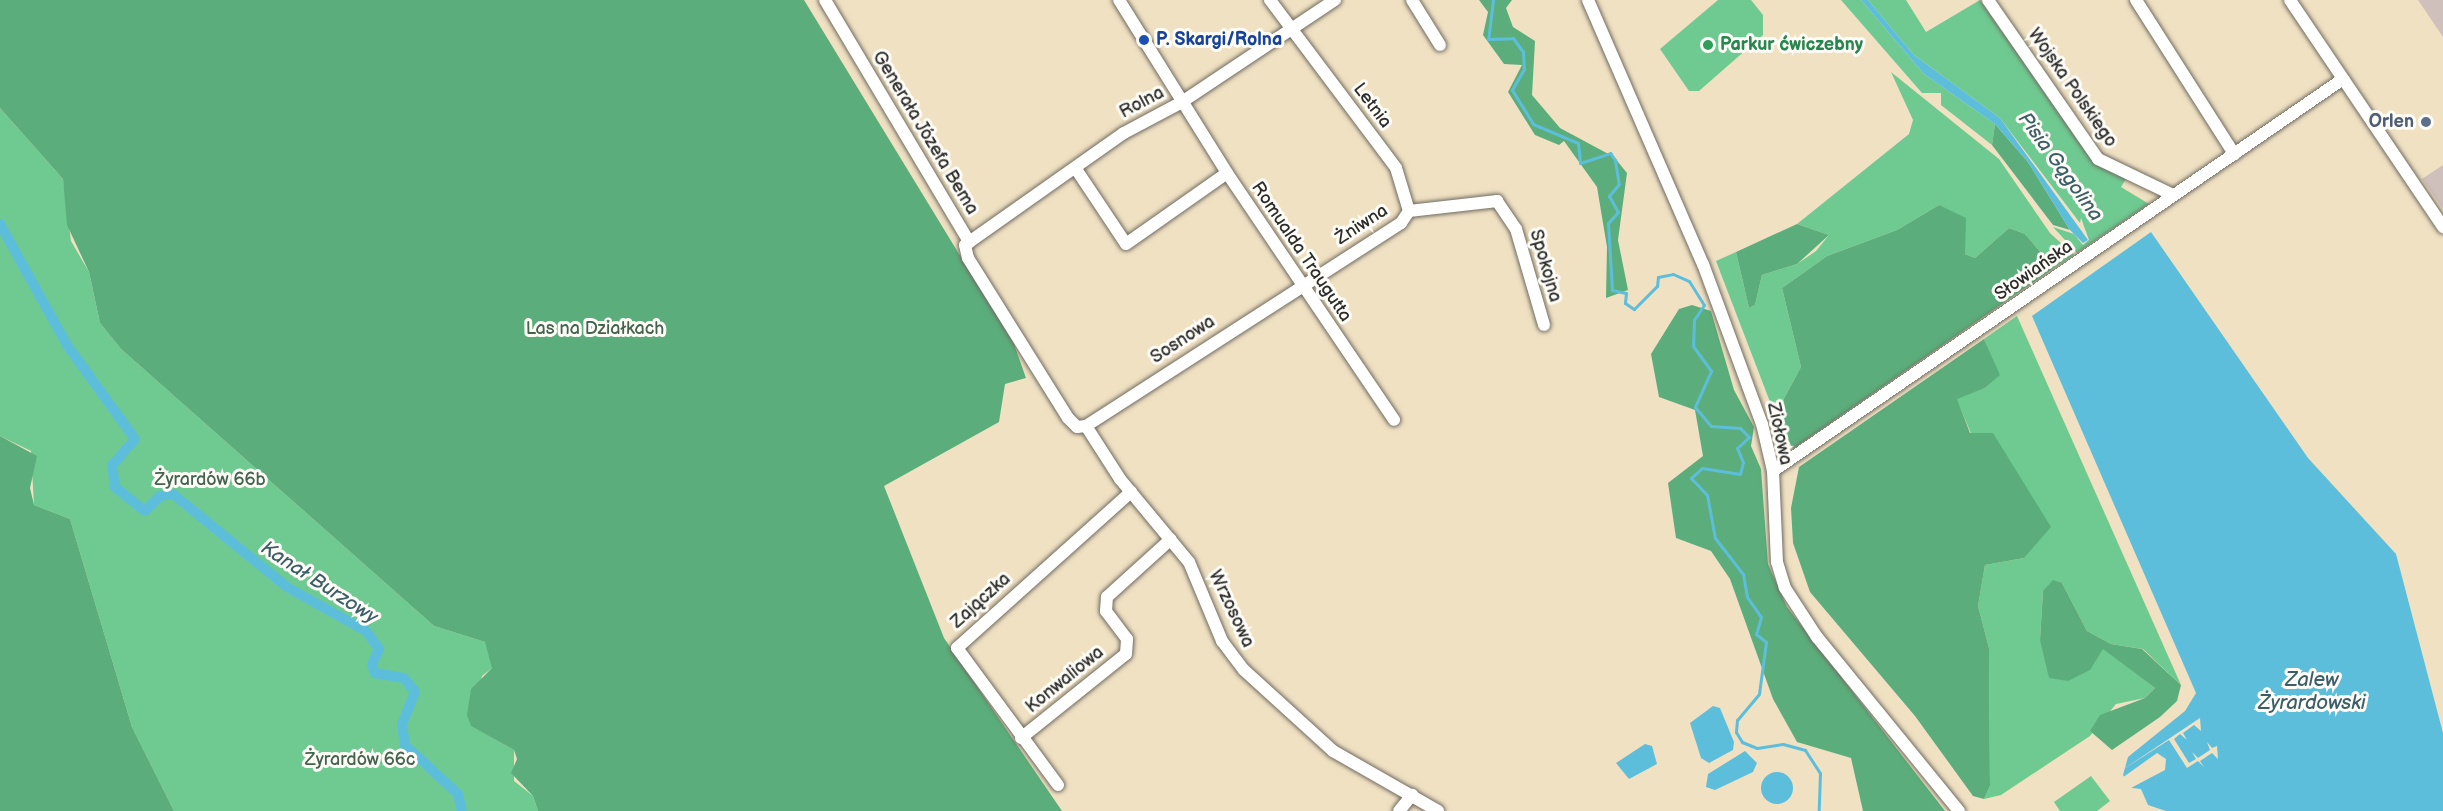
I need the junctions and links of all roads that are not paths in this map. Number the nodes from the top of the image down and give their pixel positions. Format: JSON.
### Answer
{"nodes":[{"id":1,"x":825,"y":0,"type":"edge"},
{"id":2,"x":1119,"y":0,"type":"edge"},
{"id":3,"x":1270,"y":0,"type":"edge"},
{"id":4,"x":1335,"y":0,"type":"edge"},
{"id":5,"x":1412,"y":0,"type":"edge"},
{"id":6,"x":1588,"y":0,"type":"edge"},
{"id":7,"x":1988,"y":0,"type":"edge"},
{"id":8,"x":2136,"y":0,"type":"edge"},
{"id":9,"x":2290,"y":0,"type":"edge"},
{"id":10,"x":1290,"y":30,"type":"junction"},
{"id":11,"x":1440,"y":45,"type":"dead end"},
{"id":12,"x":2343,"y":79,"type":"junction"},
{"id":13,"x":1182,"y":102,"type":"junction"},
{"id":14,"x":2234,"y":154,"type":"junction"},
{"id":15,"x":1076,"y":169,"type":"junction"},
{"id":16,"x":1227,"y":173,"type":"junction"},
{"id":17,"x":2173,"y":195,"type":"junction"},
{"id":18,"x":1409,"y":212,"type":"junction"},
{"id":19,"x":2443,"y":227,"type":"edge"},
{"id":20,"x":969,"y":242,"type":"junction"},
{"id":21,"x":1300,"y":285,"type":"junction"},
{"id":22,"x":1544,"y":325,"type":"dead end"},
{"id":23,"x":1394,"y":420,"type":"dead end"},
{"id":24,"x":1086,"y":426,"type":"junction"},
{"id":25,"x":1773,"y":471,"type":"junction"},
{"id":26,"x":1131,"y":492,"type":"junction"},
{"id":27,"x":1171,"y":539,"type":"junction"},
{"id":28,"x":1021,"y":738,"type":"junction"},
{"id":29,"x":1058,"y":785,"type":"dead end"},
{"id":30,"x":1412,"y":795,"type":"junction"},
{"id":31,"x":1399,"y":811,"type":"edge"},
{"id":32,"x":1438,"y":811,"type":"edge"},
{"id":33,"x":1959,"y":811,"type":"edge"}],
"edges":[{"from":1,"to":20,"type":"street","name":"Generała Józefa Bema"},
{"from":2,"to":13,"type":"street","name":"Romualda Traugutta"},
{"from":3,"to":10,"type":"street","name":"Letnia"},
{"from":4,"to":10,"type":"street","name":"Rolna"},
{"from":5,"to":11,"type":"street"},
{"from":6,"to":25,"type":"street","name":"Ziołowa"},
{"from":7,"to":17,"type":"street","name":"Wojska Polskiego"},
{"from":8,"to":14,"type":"street"},
{"from":9,"to":12,"type":"street"},
{"from":10,"to":13,"type":"street","name":"Rolna"},
{"from":10,"to":18,"type":"street","name":"Letnia"},
{"from":12,"to":14,"type":"street","name":"Słowiańska"},
{"from":12,"to":19,"type":"street"},
{"from":13,"to":15,"type":"street","name":"Rolna"},
{"from":13,"to":16,"type":"street","name":"Romualda Traugutta"},
{"from":14,"to":17,"type":"street","name":"Słowiańska"},
{"from":15,"to":16,"type":"street"},
{"from":15,"to":20,"type":"street","name":"Rolna"},
{"from":16,"to":21,"type":"street","name":"Romualda Traugutta"},
{"from":17,"to":25,"type":"street","name":"Słowiańska"},
{"from":18,"to":21,"type":"street","name":"Żniwna"},
{"from":18,"to":22,"type":"street","name":"Spokojna"},
{"from":20,"to":24,"type":"street","name":"Generała Józefa Bema"},
{"from":21,"to":23,"type":"street","name":"Romualda Traugutta"},
{"from":21,"to":24,"type":"street","name":"Sosnowa"},
{"from":24,"to":26,"type":"street","name":"Wrzosowa"},
{"from":25,"to":33,"type":"street","name":"Ziołowa"},
{"from":26,"to":27,"type":"street","name":"Wrzosowa"},
{"from":26,"to":28,"type":"street","name":"Zajączka"},
{"from":27,"to":28,"type":"street","name":"Konwaliowa"},
{"from":27,"to":30,"type":"street","name":"Wrzosowa"},
{"from":28,"to":29,"type":"street","name":"Zajączka"},
{"from":30,"to":31,"type":"street"},
{"from":30,"to":32,"type":"street","name":"Wrzosowa"}]}
